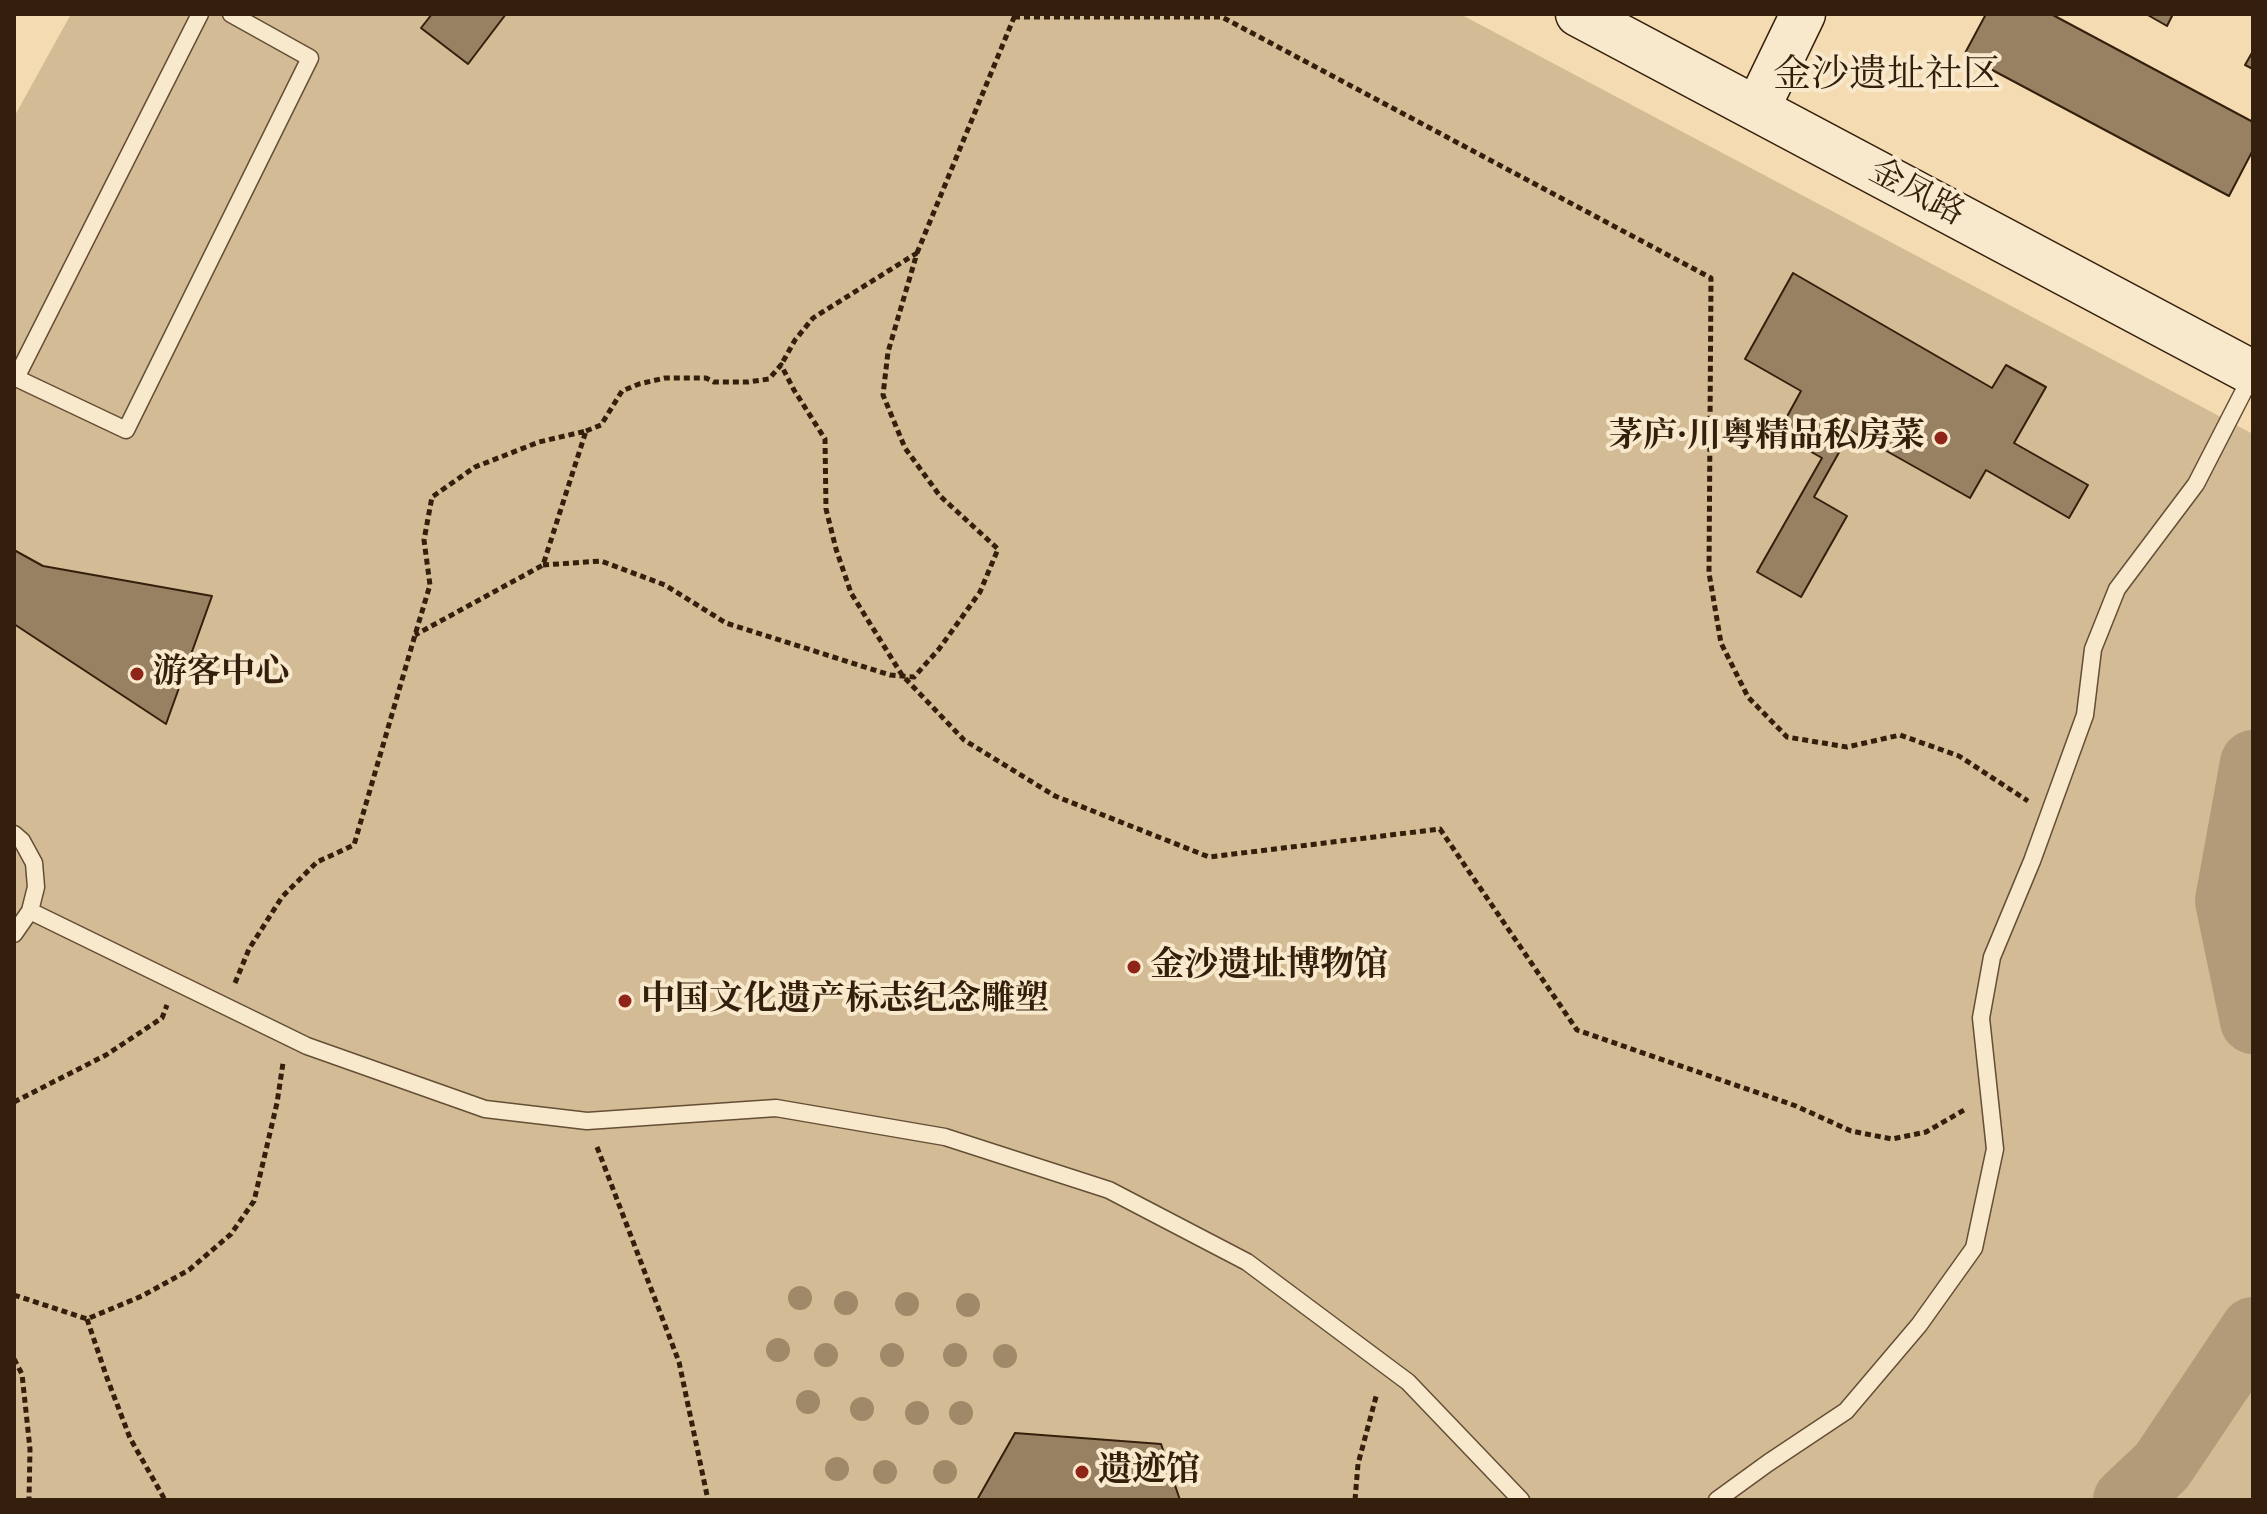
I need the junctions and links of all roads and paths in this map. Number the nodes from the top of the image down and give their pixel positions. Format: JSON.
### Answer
{"nodes":[{"id":1,"x":200,"y":14,"type":"edge"},
{"id":2,"x":231,"y":14,"type":"edge"},
{"id":3,"x":1578,"y":14,"type":"edge"},
{"id":4,"x":1803,"y":14,"type":"edge"},
{"id":5,"x":1015,"y":15,"type":"edge"},
{"id":6,"x":1757,"y":109,"type":"junction"},
{"id":7,"x":917,"y":253,"type":"junction"},
{"id":8,"x":781,"y":365,"type":"junction"},
{"id":9,"x":2253,"y":373,"type":"edge"},
{"id":10,"x":15,"y":377,"type":"edge"},
{"id":11,"x":586,"y":431,"type":"junction"},
{"id":12,"x":543,"y":565,"type":"junction"},
{"id":13,"x":415,"y":635,"type":"junction"},
{"id":14,"x":902,"y":675,"type":"junction"},
{"id":15,"x":2049,"y":815,"type":"junction"},
{"id":16,"x":14,"y":834,"type":"edge"},
{"id":17,"x":30,"y":911,"type":"junction"},
{"id":18,"x":14,"y":934,"type":"edge"},
{"id":19,"x":176,"y":982,"type":"junction"},
{"id":20,"x":225,"y":1006,"type":"junction"},
{"id":21,"x":287,"y":1036,"type":"junction"},
{"id":22,"x":1990,"y":1095,"type":"junction"},
{"id":23,"x":14,"y":1102,"type":"edge"},
{"id":24,"x":587,"y":1121,"type":"junction"},
{"id":25,"x":14,"y":1295,"type":"edge"},
{"id":26,"x":87,"y":1319,"type":"junction"},
{"id":27,"x":14,"y":1359,"type":"edge"},
{"id":28,"x":1384,"y":1365,"type":"junction"},
{"id":29,"x":29,"y":1500,"type":"edge"},
{"id":30,"x":165,"y":1500,"type":"edge"},
{"id":31,"x":708,"y":1500,"type":"edge"},
{"id":32,"x":1355,"y":1500,"type":"edge"},
{"id":33,"x":1521,"y":1500,"type":"edge"},
{"id":34,"x":1717,"y":1500,"type":"edge"}],
"edges":[{"from":1,"to":10,"type":"lane"},
{"from":2,"to":10,"type":"lane"},
{"from":3,"to":6,"type":"street","name":"金凤路"},
{"from":4,"to":6,"type":"street"},
{"from":5,"to":7,"type":"path"},
{"from":5,"to":15,"type":"path"},
{"from":6,"to":9,"type":"street","name":"金凤路"},
{"from":7,"to":8,"type":"path"},
{"from":7,"to":14,"type":"path"},
{"from":8,"to":11,"type":"path"},
{"from":8,"to":14,"type":"path"},
{"from":9,"to":15,"type":"lane"},
{"from":11,"to":12,"type":"path"},
{"from":11,"to":13,"type":"path"},
{"from":12,"to":13,"type":"path"},
{"from":12,"to":14,"type":"path"},
{"from":13,"to":20,"type":"path"},
{"from":14,"to":22,"type":"path"},
{"from":15,"to":22,"type":"lane"},
{"from":16,"to":17,"type":"lane"},
{"from":17,"to":18,"type":"lane"},
{"from":17,"to":19,"type":"lane"},
{"from":19,"to":20,"type":"lane"},
{"from":19,"to":23,"type":"path"},
{"from":20,"to":21,"type":"lane"},
{"from":21,"to":24,"type":"lane"},
{"from":21,"to":26,"type":"path"},
{"from":22,"to":34,"type":"lane"},
{"from":24,"to":28,"type":"lane"},
{"from":24,"to":31,"type":"path"},
{"from":25,"to":26,"type":"path"},
{"from":26,"to":30,"type":"path"},
{"from":27,"to":29,"type":"path"},
{"from":28,"to":32,"type":"path"},
{"from":28,"to":33,"type":"lane"}]}
